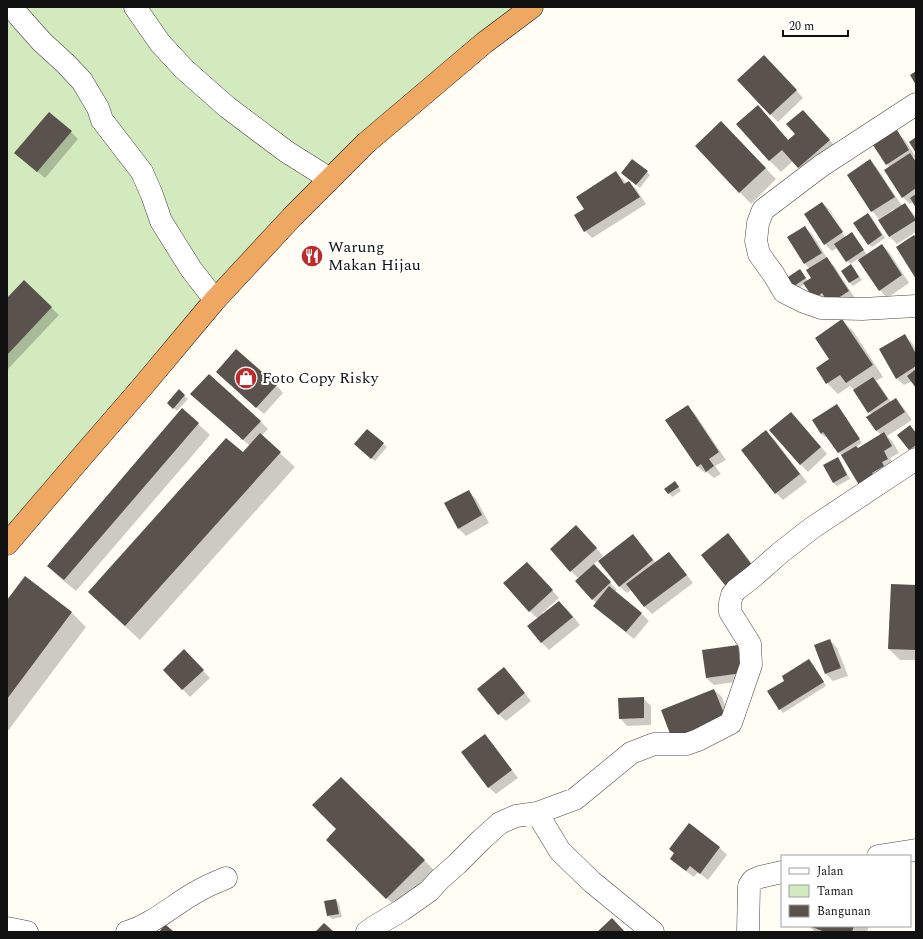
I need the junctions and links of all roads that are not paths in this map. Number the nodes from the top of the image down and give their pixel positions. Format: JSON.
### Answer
{"nodes":[{"id":1,"x":13,"y":7,"type":"edge"},
{"id":2,"x":135,"y":7,"type":"edge"},
{"id":3,"x":532,"y":7,"type":"edge"},
{"id":4,"x":916,"y":104,"type":"edge"},
{"id":5,"x":330,"y":179,"type":"junction"},
{"id":6,"x":215,"y":300,"type":"junction"},
{"id":7,"x":916,"y":306,"type":"edge"},
{"id":8,"x":916,"y":459,"type":"edge"},
{"id":9,"x":7,"y":544,"type":"edge"},
{"id":10,"x":537,"y":813,"type":"junction"},
{"id":11,"x":916,"y":850,"type":"edge"},
{"id":12,"x":884,"y":855,"type":"edge"},
{"id":13,"x":781,"y":872,"type":"edge"},
{"id":14,"x":226,"y":878,"type":"dead end"},
{"id":15,"x":7,"y":928,"type":"edge"},
{"id":16,"x":27,"y":932,"type":"edge"},
{"id":17,"x":127,"y":932,"type":"edge"},
{"id":18,"x":367,"y":932,"type":"edge"},
{"id":19,"x":653,"y":932,"type":"edge"},
{"id":20,"x":748,"y":932,"type":"edge"}],
"edges":[{"from":1,"to":6,"type":"street"},
{"from":2,"to":5,"type":"street"},
{"from":3,"to":5,"type":"highway"},
{"from":4,"to":7,"type":"street"},
{"from":5,"to":6,"type":"highway"},
{"from":6,"to":9,"type":"highway"},
{"from":8,"to":10,"type":"street"},
{"from":10,"to":18,"type":"street"},
{"from":10,"to":19,"type":"street"},
{"from":11,"to":12,"type":"street"},
{"from":13,"to":20,"type":"street"},
{"from":14,"to":17,"type":"street"},
{"from":15,"to":16,"type":"street"}]}
